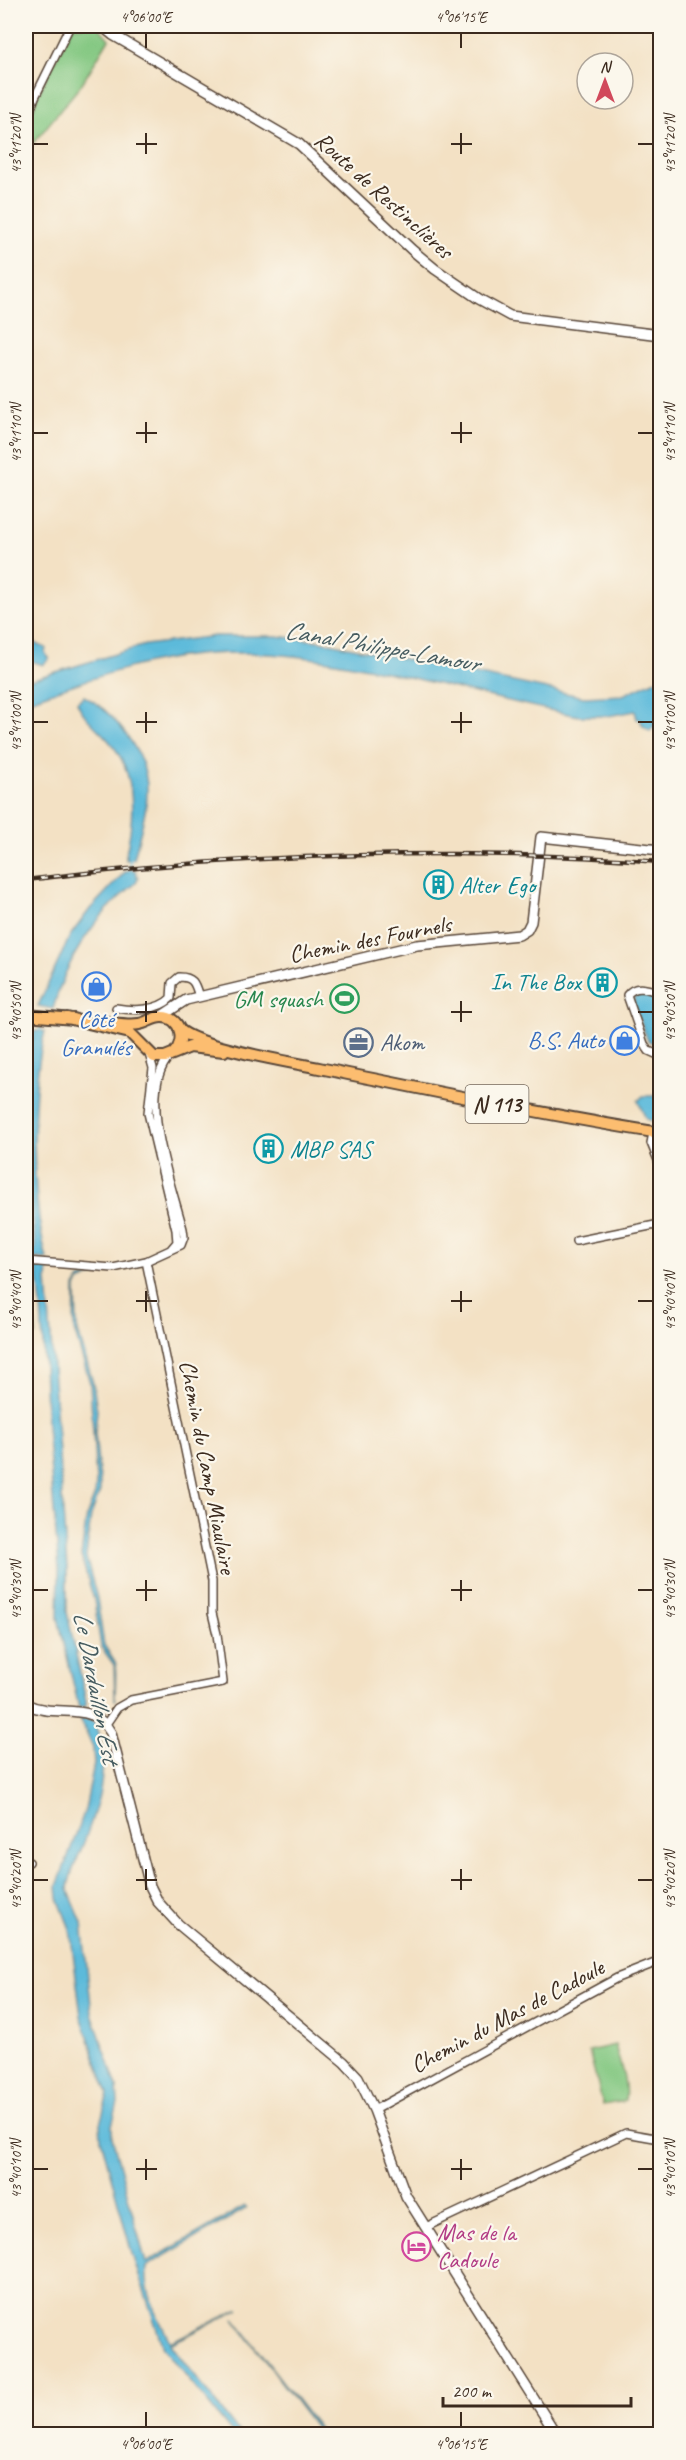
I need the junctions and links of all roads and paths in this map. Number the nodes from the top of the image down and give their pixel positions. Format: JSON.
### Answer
{"nodes":[{"id":1,"x":70,"y":26,"type":"edge"},
{"id":2,"x":102,"y":26,"type":"edge"},
{"id":3,"x":26,"y":122,"type":"edge"},
{"id":4,"x":660,"y":335,"type":"edge"},
{"id":5,"x":660,"y":850,"type":"edge"},
{"id":6,"x":660,"y":994,"type":"edge"},
{"id":7,"x":197,"y":997,"type":"junction"},
{"id":8,"x":116,"y":1008,"type":"dead end"},
{"id":9,"x":29,"y":1015,"type":"edge"},
{"id":10,"x":160,"y":1017,"type":"junction"},
{"id":11,"x":67,"y":1018,"type":"junction"},
{"id":12,"x":147,"y":1022,"type":"junction"},
{"id":13,"x":178,"y":1027,"type":"junction"},
{"id":14,"x":146,"y":1050,"type":"junction"},
{"id":15,"x":172,"y":1054,"type":"junction"},
{"id":16,"x":264,"y":1056,"type":"junction"},
{"id":17,"x":660,"y":1056,"type":"edge"},
{"id":18,"x":658,"y":1137,"type":"edge"},
{"id":19,"x":660,"y":1165,"type":"edge"},
{"id":20,"x":660,"y":1224,"type":"edge"},
{"id":21,"x":576,"y":1241,"type":"dead end"},
{"id":22,"x":170,"y":1251,"type":"junction"},
{"id":23,"x":29,"y":1261,"type":"edge"},
{"id":24,"x":146,"y":1261,"type":"junction"},
{"id":25,"x":26,"y":1699,"type":"edge"},
{"id":26,"x":26,"y":1704,"type":"edge"},
{"id":27,"x":45,"y":1709,"type":"junction"},
{"id":28,"x":106,"y":1724,"type":"junction"},
{"id":29,"x":660,"y":1961,"type":"edge"},
{"id":30,"x":374,"y":2110,"type":"junction"},
{"id":31,"x":660,"y":2139,"type":"edge"},
{"id":32,"x":426,"y":2227,"type":"junction"},
{"id":33,"x":556,"y":2434,"type":"edge"}],
"edges":[{"from":1,"to":3,"type":"street"},
{"from":2,"to":4,"type":"street","name":"Route de Restinclières"},
{"from":5,"to":7,"type":"street","name":"Chemin des Fournels"},
{"from":6,"to":17,"type":"street"},
{"from":7,"to":8,"type":"street"},
{"from":7,"to":10,"type":"street","name":"Chemin des Fournels"},
{"from":7,"to":13,"type":"street"},
{"from":9,"to":11,"type":"main road"},
{"from":10,"to":12,"type":"main road"},
{"from":10,"to":13,"type":"main road"},
{"from":11,"to":12,"type":"main road"},
{"from":11,"to":14,"type":"main road"},
{"from":12,"to":14,"type":"main road"},
{"from":13,"to":15,"type":"main road"},
{"from":13,"to":16,"type":"main road","number":"N 113"},
{"from":14,"to":15,"type":"main road"},
{"from":14,"to":22,"type":"street"},
{"from":15,"to":16,"type":"main road","number":"N 113"},
{"from":15,"to":22,"type":"street"},
{"from":16,"to":18,"type":"main road","number":"N 113"},
{"from":18,"to":19,"type":"street"},
{"from":20,"to":21,"type":"street"},
{"from":22,"to":24,"type":"street"},
{"from":23,"to":24,"type":"street"},
{"from":24,"to":28,"type":"street","name":"Chemin du Camp Miaulaire"},
{"from":25,"to":27,"type":"street"},
{"from":26,"to":27,"type":"street"},
{"from":27,"to":28,"type":"street"},
{"from":28,"to":30,"type":"street"},
{"from":29,"to":30,"type":"street","name":"Chemin du Mas de Cadoule"},
{"from":30,"to":32,"type":"street"},
{"from":31,"to":32,"type":"street"},
{"from":32,"to":33,"type":"street"}]}
